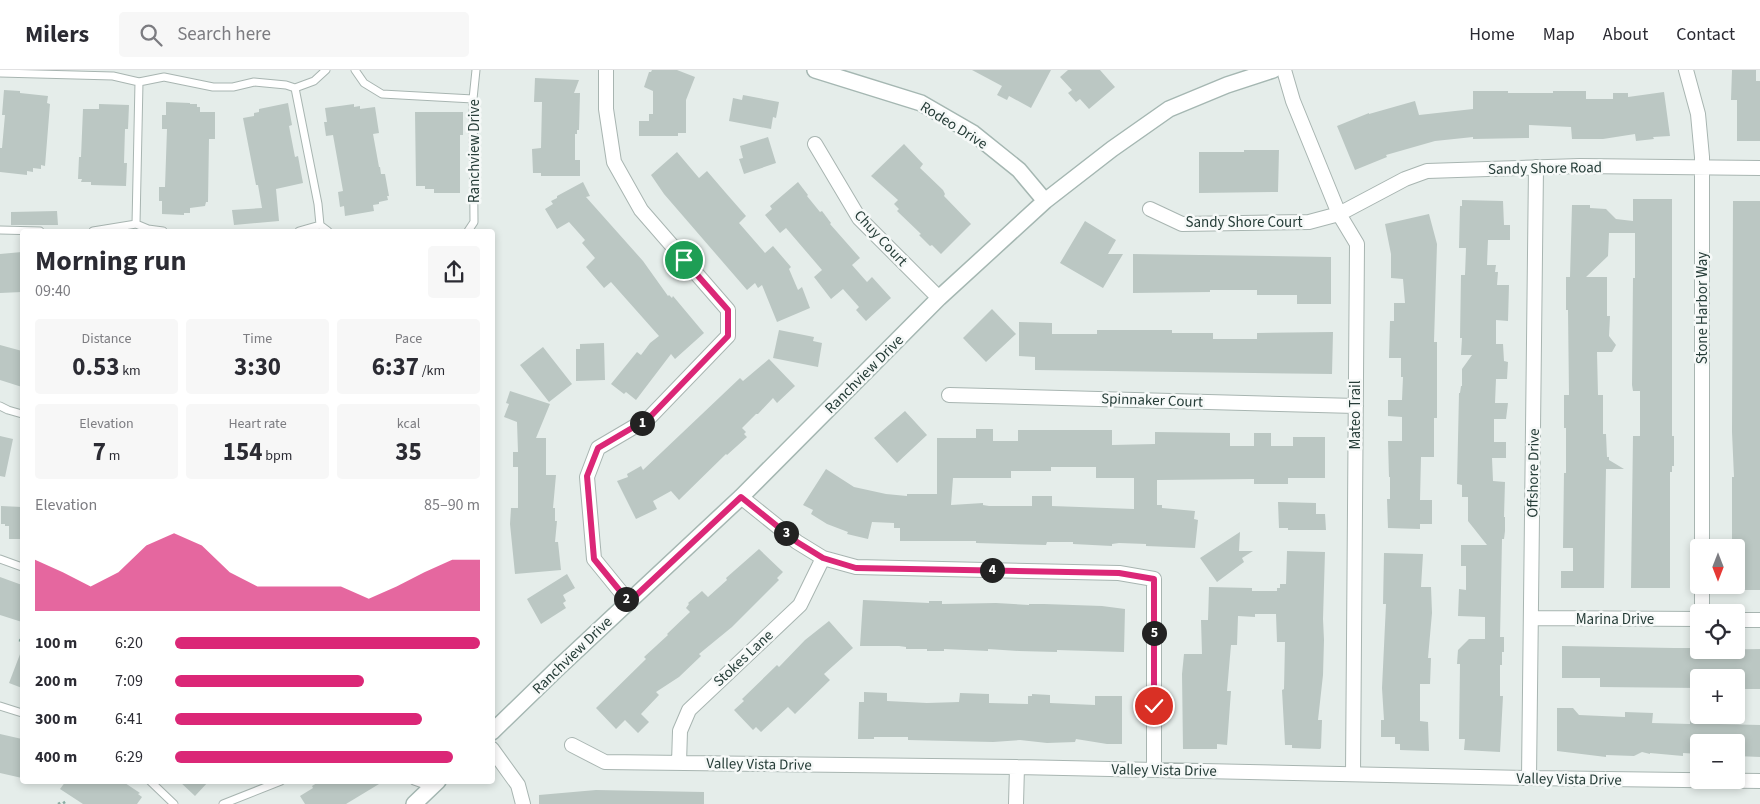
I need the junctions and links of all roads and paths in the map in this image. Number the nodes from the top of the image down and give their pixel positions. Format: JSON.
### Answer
{"nodes":[{"id":1,"x":326,"y":70,"type":"edge"},
{"id":2,"x":355,"y":70,"type":"edge"},
{"id":3,"x":476,"y":70,"type":"edge"},
{"id":4,"x":606,"y":70,"type":"edge"},
{"id":5,"x":815,"y":70,"type":"edge"},
{"id":6,"x":1272,"y":70,"type":"edge"},
{"id":7,"x":1284,"y":70,"type":"edge"},
{"id":8,"x":1686,"y":70,"type":"edge"},
{"id":9,"x":0,"y":73,"type":"edge"},
{"id":10,"x":139,"y":82,"type":"junction"},
{"id":11,"x":296,"y":88,"type":"junction"},
{"id":12,"x":473,"y":100,"type":"junction"},
{"id":13,"x":815,"y":144,"type":"dead end"},
{"id":14,"x":1536,"y":167,"type":"junction"},
{"id":15,"x":1702,"y":167,"type":"junction"},
{"id":16,"x":1760,"y":168,"type":"edge"},
{"id":17,"x":1045,"y":201,"type":"junction"},
{"id":18,"x":1150,"y":210,"type":"dead end"},
{"id":19,"x":1339,"y":214,"type":"junction"},
{"id":20,"x":136,"y":224,"type":"junction"},
{"id":21,"x":320,"y":225,"type":"junction"},
{"id":22,"x":105,"y":229,"type":"edge"},
{"id":23,"x":148,"y":229,"type":"edge"},
{"id":24,"x":306,"y":229,"type":"edge"},
{"id":25,"x":325,"y":229,"type":"edge"},
{"id":26,"x":469,"y":229,"type":"edge"},
{"id":27,"x":0,"y":230,"type":"edge"},
{"id":28,"x":20,"y":230,"type":"edge"},
{"id":29,"x":939,"y":298,"type":"junction"},
{"id":30,"x":949,"y":395,"type":"dead end"},
{"id":31,"x":0,"y":406,"type":"edge"},
{"id":32,"x":1356,"y":406,"type":"junction"},
{"id":33,"x":20,"y":413,"type":"edge"},
{"id":34,"x":741,"y":497,"type":"junction"},
{"id":35,"x":1702,"y":539,"type":"edge"},
{"id":36,"x":0,"y":558,"type":"edge"},
{"id":37,"x":823,"y":558,"type":"junction"},
{"id":38,"x":20,"y":566,"type":"edge"},
{"id":39,"x":629,"y":602,"type":"junction"},
{"id":40,"x":1531,"y":618,"type":"junction"},
{"id":41,"x":1690,"y":619,"type":"edge"},
{"id":42,"x":1745,"y":620,"type":"edge"},
{"id":43,"x":1760,"y":620,"type":"edge"},
{"id":44,"x":0,"y":706,"type":"edge"},
{"id":45,"x":20,"y":712,"type":"edge"},
{"id":46,"x":495,"y":729,"type":"edge"},
{"id":47,"x":572,"y":745,"type":"dead end"},
{"id":48,"x":495,"y":753,"type":"edge"},
{"id":49,"x":679,"y":763,"type":"junction"},
{"id":50,"x":1017,"y":767,"type":"junction"},
{"id":51,"x":1154,"y":770,"type":"junction"},
{"id":52,"x":1353,"y":774,"type":"junction"},
{"id":53,"x":1529,"y":778,"type":"junction"},
{"id":54,"x":1760,"y":781,"type":"edge"},
{"id":55,"x":153,"y":784,"type":"edge"},
{"id":56,"x":274,"y":784,"type":"edge"},
{"id":57,"x":432,"y":784,"type":"edge"},
{"id":58,"x":58,"y":804,"type":"edge"},
{"id":59,"x":65,"y":804,"type":"edge"},
{"id":60,"x":174,"y":804,"type":"edge"},
{"id":61,"x":223,"y":804,"type":"edge"},
{"id":62,"x":414,"y":804,"type":"edge"},
{"id":63,"x":523,"y":804,"type":"edge"},
{"id":64,"x":1016,"y":804,"type":"edge"}],
"edges":[{"from":1,"to":11,"type":"lane"},
{"from":2,"to":12,"type":"lane"},
{"from":3,"to":12,"type":"lane","name":"Ranchview Drive"},
{"from":4,"to":39,"type":"street"},
{"from":5,"to":17,"type":"street","name":"Rodeo Drive"},
{"from":6,"to":17,"type":"street","name":"Ranchview Drive"},
{"from":7,"to":19,"type":"street","name":"Mateo Trail"},
{"from":8,"to":15,"type":"street","name":"Stone Harbor Way"},
{"from":9,"to":10,"type":"lane"},
{"from":10,"to":11,"type":"lane"},
{"from":10,"to":20,"type":"lane"},
{"from":11,"to":21,"type":"lane"},
{"from":12,"to":26,"type":"lane","name":"Ranchview Drive"},
{"from":13,"to":29,"type":"street","name":"Chuy Court"},
{"from":14,"to":15,"type":"street","name":"Sandy Shore Road"},
{"from":14,"to":19,"type":"street","name":"Sandy Shore Road"},
{"from":14,"to":40,"type":"street","name":"Offshore Drive"},
{"from":15,"to":16,"type":"street","name":"Sandy Shore Road"},
{"from":15,"to":35,"type":"street","name":"Stone Harbor Way"},
{"from":17,"to":29,"type":"street","name":"Ranchview Drive"},
{"from":18,"to":19,"type":"street","name":"Sandy Shore Court"},
{"from":19,"to":32,"type":"street","name":"Mateo Trail"},
{"from":20,"to":22,"type":"lane"},
{"from":20,"to":23,"type":"lane"},
{"from":21,"to":24,"type":"lane"},
{"from":21,"to":25,"type":"lane"},
{"from":27,"to":28,"type":"lane"},
{"from":29,"to":34,"type":"street","name":"Ranchview Drive"},
{"from":30,"to":32,"type":"street","name":"Spinnaker Court"},
{"from":31,"to":33,"type":"lane"},
{"from":32,"to":52,"type":"street","name":"Mateo Trail"},
{"from":34,"to":37,"type":"street"},
{"from":34,"to":39,"type":"street","name":"Ranchview Drive"},
{"from":36,"to":38,"type":"lane"},
{"from":37,"to":49,"type":"street","name":"Stokes Lane"},
{"from":37,"to":51,"type":"street"},
{"from":39,"to":46,"type":"street","name":"Ranchview Drive"},
{"from":40,"to":41,"type":"street","name":"Marina Drive"},
{"from":40,"to":53,"type":"street","name":"Offshore Drive"},
{"from":42,"to":43,"type":"street"},
{"from":44,"to":45,"type":"lane"},
{"from":47,"to":49,"type":"street","name":"Valley Vista Drive"},
{"from":48,"to":63,"type":"street"},
{"from":49,"to":50,"type":"street","name":"Valley Vista Drive"},
{"from":50,"to":51,"type":"street","name":"Valley Vista Drive"},
{"from":50,"to":64,"type":"street"},
{"from":51,"to":52,"type":"street","name":"Valley Vista Drive"},
{"from":52,"to":53,"type":"street","name":"Valley Vista Drive"},
{"from":53,"to":54,"type":"street","name":"Valley Vista Drive"},
{"from":55,"to":60,"type":"lane"},
{"from":56,"to":61,"type":"lane"},
{"from":57,"to":62,"type":"street"},
{"from":58,"to":59,"type":"path"}]}
